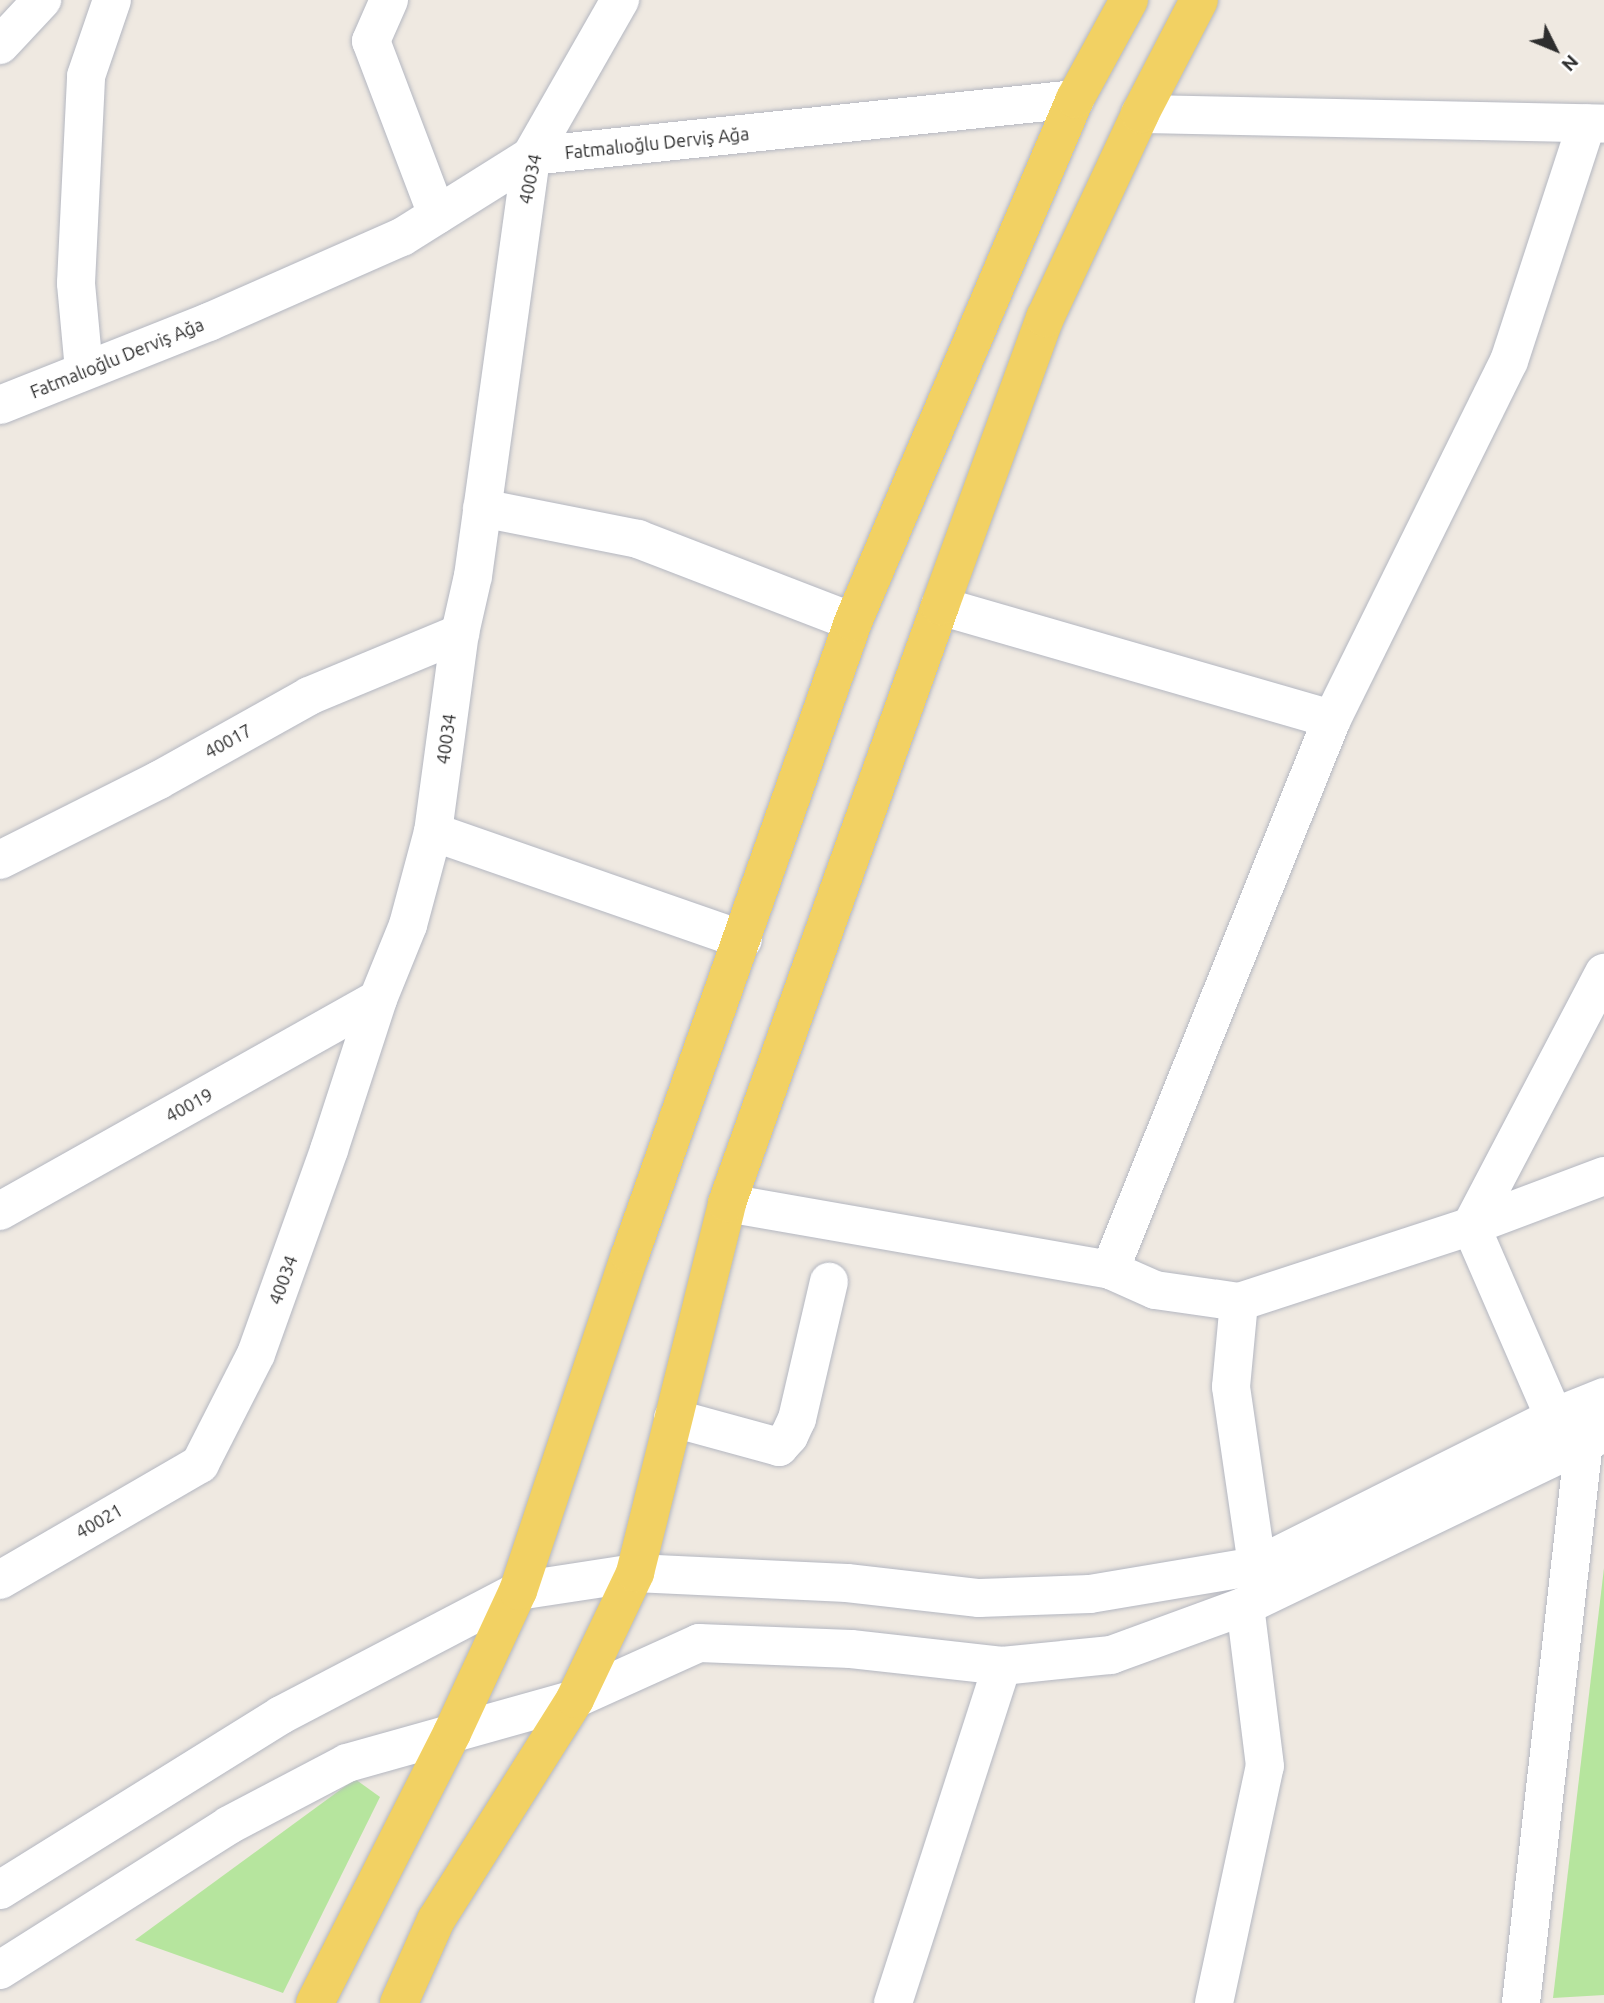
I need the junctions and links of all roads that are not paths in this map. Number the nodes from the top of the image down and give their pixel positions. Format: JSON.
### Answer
{"nodes":[{"id":1,"x":42,"y":0,"type":"edge"},
{"id":2,"x":112,"y":0,"type":"edge"},
{"id":3,"x":389,"y":0,"type":"edge"},
{"id":4,"x":620,"y":0,"type":"edge"},
{"id":5,"x":1129,"y":0,"type":"edge"},
{"id":6,"x":1199,"y":0,"type":"edge"},
{"id":7,"x":0,"y":45,"type":"edge"},
{"id":8,"x":1074,"y":99,"type":"junction"},
{"id":9,"x":1140,"y":114,"type":"junction"},
{"id":10,"x":1596,"y":123,"type":"edge"},
{"id":11,"x":531,"y":156,"type":"junction"},
{"id":12,"x":438,"y":215,"type":"junction"},
{"id":13,"x":84,"y":370,"type":"junction"},
{"id":14,"x":0,"y":405,"type":"edge"},
{"id":15,"x":482,"y":508,"type":"junction"},
{"id":16,"x":940,"y":606,"type":"junction"},
{"id":17,"x":853,"y":622,"type":"junction"},
{"id":18,"x":460,"y":632,"type":"junction"},
{"id":19,"x":1332,"y":719,"type":"junction"},
{"id":20,"x":433,"y":832,"type":"junction"},
{"id":21,"x":0,"y":860,"type":"edge"},
{"id":22,"x":743,"y":940,"type":"junction"},
{"id":23,"x":1604,"y":973,"type":"edge"},
{"id":24,"x":378,"y":999,"type":"junction"},
{"id":25,"x":1604,"y":1176,"type":"edge"},
{"id":26,"x":727,"y":1203,"type":"junction"},
{"id":27,"x":0,"y":1211,"type":"edge"},
{"id":28,"x":1471,"y":1226,"type":"junction"},
{"id":29,"x":1110,"y":1270,"type":"junction"},
{"id":30,"x":829,"y":1282,"type":"dead end"},
{"id":31,"x":1239,"y":1302,"type":"junction"},
{"id":32,"x":1604,"y":1397,"type":"edge"},
{"id":33,"x":1554,"y":1417,"type":"junction"},
{"id":34,"x":673,"y":1418,"type":"junction"},
{"id":35,"x":1594,"y":1437,"type":"edge"},
{"id":36,"x":200,"y":1464,"type":"joint"},
{"id":37,"x":1257,"y":1566,"type":"junction"},
{"id":38,"x":635,"y":1573,"type":"junction"},
{"id":39,"x":0,"y":1580,"type":"edge"},
{"id":40,"x":518,"y":1591,"type":"junction"},
{"id":41,"x":1245,"y":1606,"type":"junction"},
{"id":42,"x":1002,"y":1666,"type":"junction"},
{"id":43,"x":575,"y":1699,"type":"junction"},
{"id":44,"x":452,"y":1733,"type":"junction"},
{"id":45,"x":0,"y":1890,"type":"edge"},
{"id":46,"x":0,"y":1970,"type":"edge"},
{"id":47,"x":316,"y":2003,"type":"edge"},
{"id":48,"x":399,"y":2003,"type":"edge"},
{"id":49,"x":893,"y":2003,"type":"edge"},
{"id":50,"x":1214,"y":2003,"type":"edge"},
{"id":51,"x":1521,"y":2003,"type":"edge"}],
"edges":[{"from":1,"to":7,"type":"street"},
{"from":2,"to":13,"type":"street"},
{"from":3,"to":12,"type":"street"},
{"from":4,"to":11,"type":"street","name":"40034"},
{"from":5,"to":8,"type":"main road"},
{"from":6,"to":9,"type":"main road"},
{"from":8,"to":11,"type":"street","name":"Fatmalıoğlu Derviş Ağa"},
{"from":8,"to":17,"type":"main road"},
{"from":9,"to":10,"type":"street"},
{"from":9,"to":16,"type":"main road"},
{"from":10,"to":19,"type":"street"},
{"from":11,"to":12,"type":"street","name":"Fatmalıoğlu Derviş Ağa"},
{"from":11,"to":15,"type":"street","name":"40034"},
{"from":12,"to":13,"type":"street","name":"Fatmalıoğlu Derviş Ağa"},
{"from":13,"to":14,"type":"street","name":"Fatmalıoğlu Derviş Ağa"},
{"from":15,"to":17,"type":"street"},
{"from":15,"to":18,"type":"street","name":"40034"},
{"from":16,"to":19,"type":"street"},
{"from":16,"to":26,"type":"main road"},
{"from":17,"to":22,"type":"main road"},
{"from":18,"to":20,"type":"street","name":"40034"},
{"from":18,"to":21,"type":"street","name":"40017"},
{"from":19,"to":29,"type":"street"},
{"from":20,"to":22,"type":"street"},
{"from":20,"to":24,"type":"street","name":"40034"},
{"from":22,"to":40,"type":"main road"},
{"from":23,"to":28,"type":"street"},
{"from":24,"to":27,"type":"street","name":"40019"},
{"from":24,"to":36,"type":"street","name":"40034"},
{"from":25,"to":28,"type":"street"},
{"from":26,"to":29,"type":"street"},
{"from":26,"to":34,"type":"main road"},
{"from":28,"to":31,"type":"street"},
{"from":28,"to":33,"type":"street"},
{"from":29,"to":31,"type":"street"},
{"from":30,"to":34,"type":"street"},
{"from":31,"to":37,"type":"street"},
{"from":32,"to":33,"type":"street"},
{"from":33,"to":37,"type":"street"},
{"from":34,"to":38,"type":"main road"},
{"from":35,"to":41,"type":"street"},
{"from":35,"to":51,"type":"street"},
{"from":36,"to":39,"type":"street","name":"40021"},
{"from":37,"to":38,"type":"street"},
{"from":38,"to":40,"type":"street"},
{"from":38,"to":43,"type":"main road"},
{"from":40,"to":44,"type":"main road"},
{"from":40,"to":45,"type":"street"},
{"from":41,"to":42,"type":"street"},
{"from":41,"to":50,"type":"street"},
{"from":42,"to":43,"type":"street"},
{"from":42,"to":49,"type":"street"},
{"from":43,"to":44,"type":"street"},
{"from":43,"to":48,"type":"main road"},
{"from":44,"to":46,"type":"street"},
{"from":44,"to":47,"type":"main road"}]}
